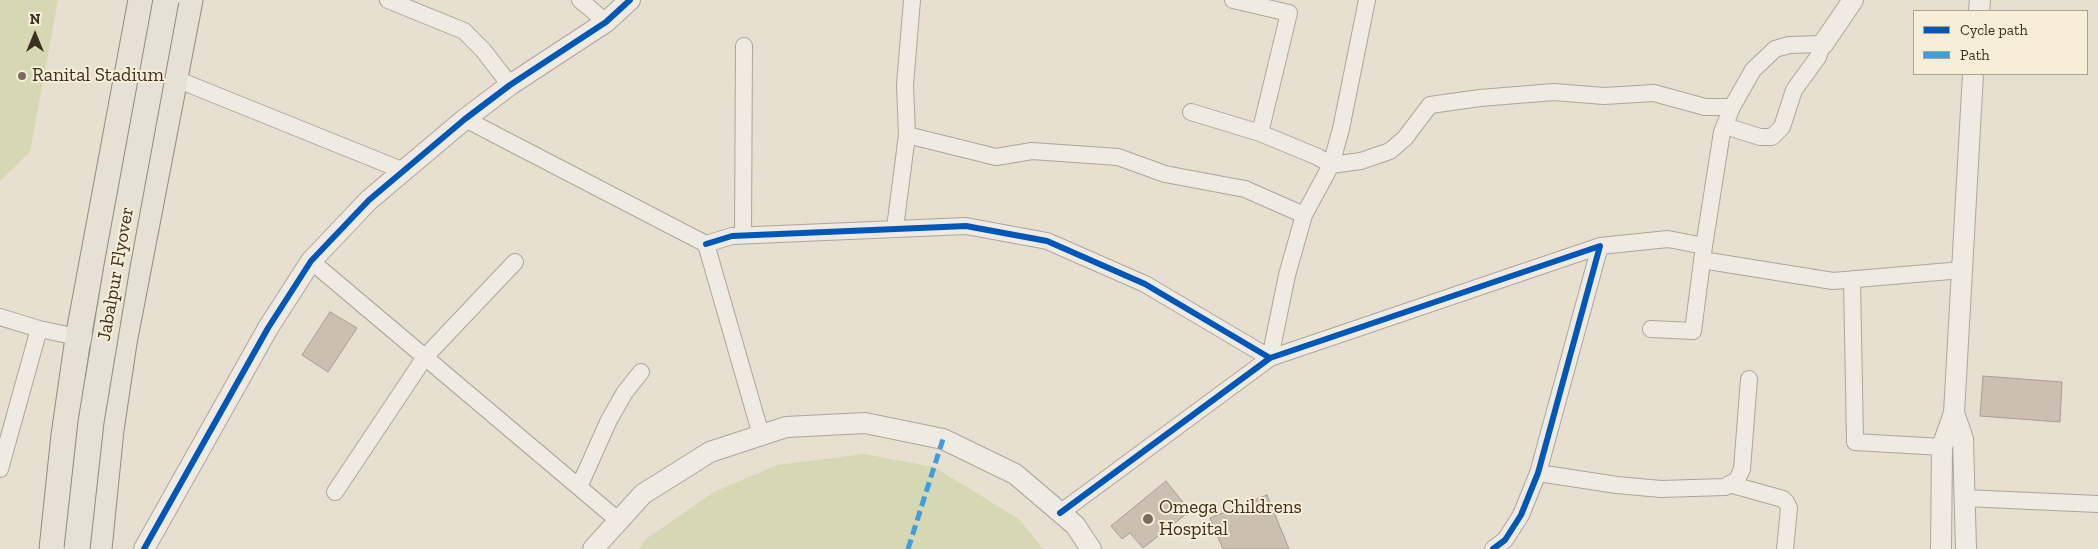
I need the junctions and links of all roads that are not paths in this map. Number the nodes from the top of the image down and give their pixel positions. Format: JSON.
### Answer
{"nodes":[{"id":1,"x":141,"y":0,"type":"edge"},
{"id":2,"x":166,"y":0,"type":"edge"},
{"id":3,"x":190,"y":0,"type":"edge"},
{"id":4,"x":388,"y":0,"type":"edge"},
{"id":5,"x":580,"y":0,"type":"edge"},
{"id":6,"x":630,"y":0,"type":"edge"},
{"id":7,"x":912,"y":0,"type":"edge"},
{"id":8,"x":1233,"y":0,"type":"edge"},
{"id":9,"x":1368,"y":0,"type":"edge"},
{"id":10,"x":1853,"y":0,"type":"edge"},
{"id":11,"x":606,"y":22,"type":"junction"},
{"id":12,"x":1823,"y":44,"type":"junction"},
{"id":13,"x":744,"y":46,"type":"dead end"},
{"id":14,"x":1973,"y":75,"type":"edge"},
{"id":15,"x":176,"y":79,"type":"junction"},
{"id":16,"x":510,"y":85,"type":"junction"},
{"id":17,"x":1732,"y":107,"type":"junction"},
{"id":18,"x":1191,"y":112,"type":"dead end"},
{"id":19,"x":465,"y":119,"type":"junction"},
{"id":20,"x":1725,"y":126,"type":"junction"},
{"id":21,"x":1260,"y":133,"type":"junction"},
{"id":22,"x":907,"y":136,"type":"junction"},
{"id":23,"x":1331,"y":165,"type":"junction"},
{"id":24,"x":404,"y":171,"type":"junction"},
{"id":25,"x":1304,"y":215,"type":"junction"},
{"id":26,"x":895,"y":228,"type":"junction"},
{"id":27,"x":743,"y":235,"type":"junction"},
{"id":28,"x":706,"y":244,"type":"junction"},
{"id":29,"x":1600,"y":246,"type":"junction"},
{"id":30,"x":1703,"y":253,"type":"junction"},
{"id":31,"x":311,"y":261,"type":"junction"},
{"id":32,"x":514,"y":262,"type":"dead end"},
{"id":33,"x":1962,"y":270,"type":"junction"},
{"id":34,"x":1852,"y":279,"type":"junction"},
{"id":35,"x":0,"y":317,"type":"edge"},
{"id":36,"x":39,"y":329,"type":"junction"},
{"id":37,"x":1651,"y":329,"type":"dead end"},
{"id":38,"x":78,"y":338,"type":"junction"},
{"id":39,"x":124,"y":344,"type":"junction"},
{"id":40,"x":425,"y":357,"type":"junction"},
{"id":41,"x":1270,"y":358,"type":"junction"},
{"id":42,"x":641,"y":372,"type":"dead end"},
{"id":43,"x":1749,"y":379,"type":"dead end"},
{"id":44,"x":1954,"y":414,"type":"junction"},
{"id":45,"x":761,"y":435,"type":"junction"},
{"id":46,"x":1942,"y":447,"type":"junction"},
{"id":47,"x":0,"y":469,"type":"edge"},
{"id":48,"x":1538,"y":473,"type":"junction"},
{"id":49,"x":1729,"y":484,"type":"junction"},
{"id":50,"x":579,"y":487,"type":"junction"},
{"id":51,"x":335,"y":492,"type":"dead end"},
{"id":52,"x":1964,"y":498,"type":"junction"},
{"id":53,"x":2098,"y":504,"type":"edge"},
{"id":54,"x":1060,"y":513,"type":"junction"},
{"id":55,"x":619,"y":521,"type":"junction"},
{"id":56,"x":52,"y":549,"type":"edge"},
{"id":57,"x":77,"y":549,"type":"edge"},
{"id":58,"x":99,"y":549,"type":"edge"},
{"id":59,"x":144,"y":549,"type":"edge"},
{"id":60,"x":593,"y":549,"type":"edge"},
{"id":61,"x":1091,"y":549,"type":"edge"},
{"id":62,"x":1494,"y":549,"type":"edge"},
{"id":63,"x":1785,"y":549,"type":"edge"},
{"id":64,"x":1941,"y":549,"type":"edge"},
{"id":65,"x":1966,"y":549,"type":"edge"}],
"edges":[{"from":1,"to":38,"type":"main road"},
{"from":2,"to":57,"type":"main road","name":"Jabalpur Flyover","bridge":true},
{"from":3,"to":15,"type":"main road"},
{"from":4,"to":16,"type":"street"},
{"from":5,"to":11,"type":"street"},
{"from":6,"to":11,"type":"street"},
{"from":7,"to":22,"type":"street"},
{"from":8,"to":21,"type":"street"},
{"from":9,"to":23,"type":"street"},
{"from":10,"to":12,"type":"street"},
{"from":11,"to":16,"type":"street"},
{"from":12,"to":17,"type":"street"},
{"from":12,"to":20,"type":"street"},
{"from":13,"to":27,"type":"street"},
{"from":14,"to":33,"type":"street"},
{"from":15,"to":24,"type":"street"},
{"from":15,"to":39,"type":"main road"},
{"from":16,"to":19,"type":"street"},
{"from":17,"to":20,"type":"street"},
{"from":17,"to":23,"type":"street"},
{"from":18,"to":21,"type":"street"},
{"from":19,"to":24,"type":"street"},
{"from":19,"to":28,"type":"street"},
{"from":20,"to":30,"type":"street"},
{"from":21,"to":23,"type":"street"},
{"from":22,"to":25,"type":"street"},
{"from":22,"to":26,"type":"street"},
{"from":23,"to":25,"type":"street"},
{"from":24,"to":31,"type":"street"},
{"from":25,"to":41,"type":"street"},
{"from":26,"to":27,"type":"street"},
{"from":26,"to":41,"type":"street"},
{"from":27,"to":28,"type":"street"},
{"from":28,"to":45,"type":"street"},
{"from":29,"to":30,"type":"street"},
{"from":29,"to":41,"type":"street"},
{"from":29,"to":48,"type":"street"},
{"from":30,"to":34,"type":"street"},
{"from":30,"to":37,"type":"street"},
{"from":31,"to":40,"type":"street"},
{"from":31,"to":59,"type":"street"},
{"from":32,"to":40,"type":"street"},
{"from":33,"to":34,"type":"street"},
{"from":33,"to":44,"type":"street"},
{"from":34,"to":46,"type":"street"},
{"from":35,"to":36,"type":"street"},
{"from":36,"to":38,"type":"street"},
{"from":36,"to":47,"type":"street"},
{"from":38,"to":39,"type":"street"},
{"from":38,"to":56,"type":"main road"},
{"from":39,"to":58,"type":"main road"},
{"from":40,"to":50,"type":"street"},
{"from":40,"to":51,"type":"street"},
{"from":41,"to":54,"type":"street"},
{"from":42,"to":50,"type":"street"},
{"from":43,"to":49,"type":"street"},
{"from":44,"to":46,"type":"street"},
{"from":44,"to":52,"type":"street"},
{"from":45,"to":54,"type":"street"},
{"from":45,"to":55,"type":"street"},
{"from":46,"to":64,"type":"street"},
{"from":48,"to":49,"type":"street"},
{"from":48,"to":62,"type":"street"},
{"from":49,"to":63,"type":"street"},
{"from":50,"to":55,"type":"street"},
{"from":52,"to":53,"type":"street"},
{"from":52,"to":65,"type":"street"},
{"from":54,"to":61,"type":"street"},
{"from":55,"to":60,"type":"street"}]}
